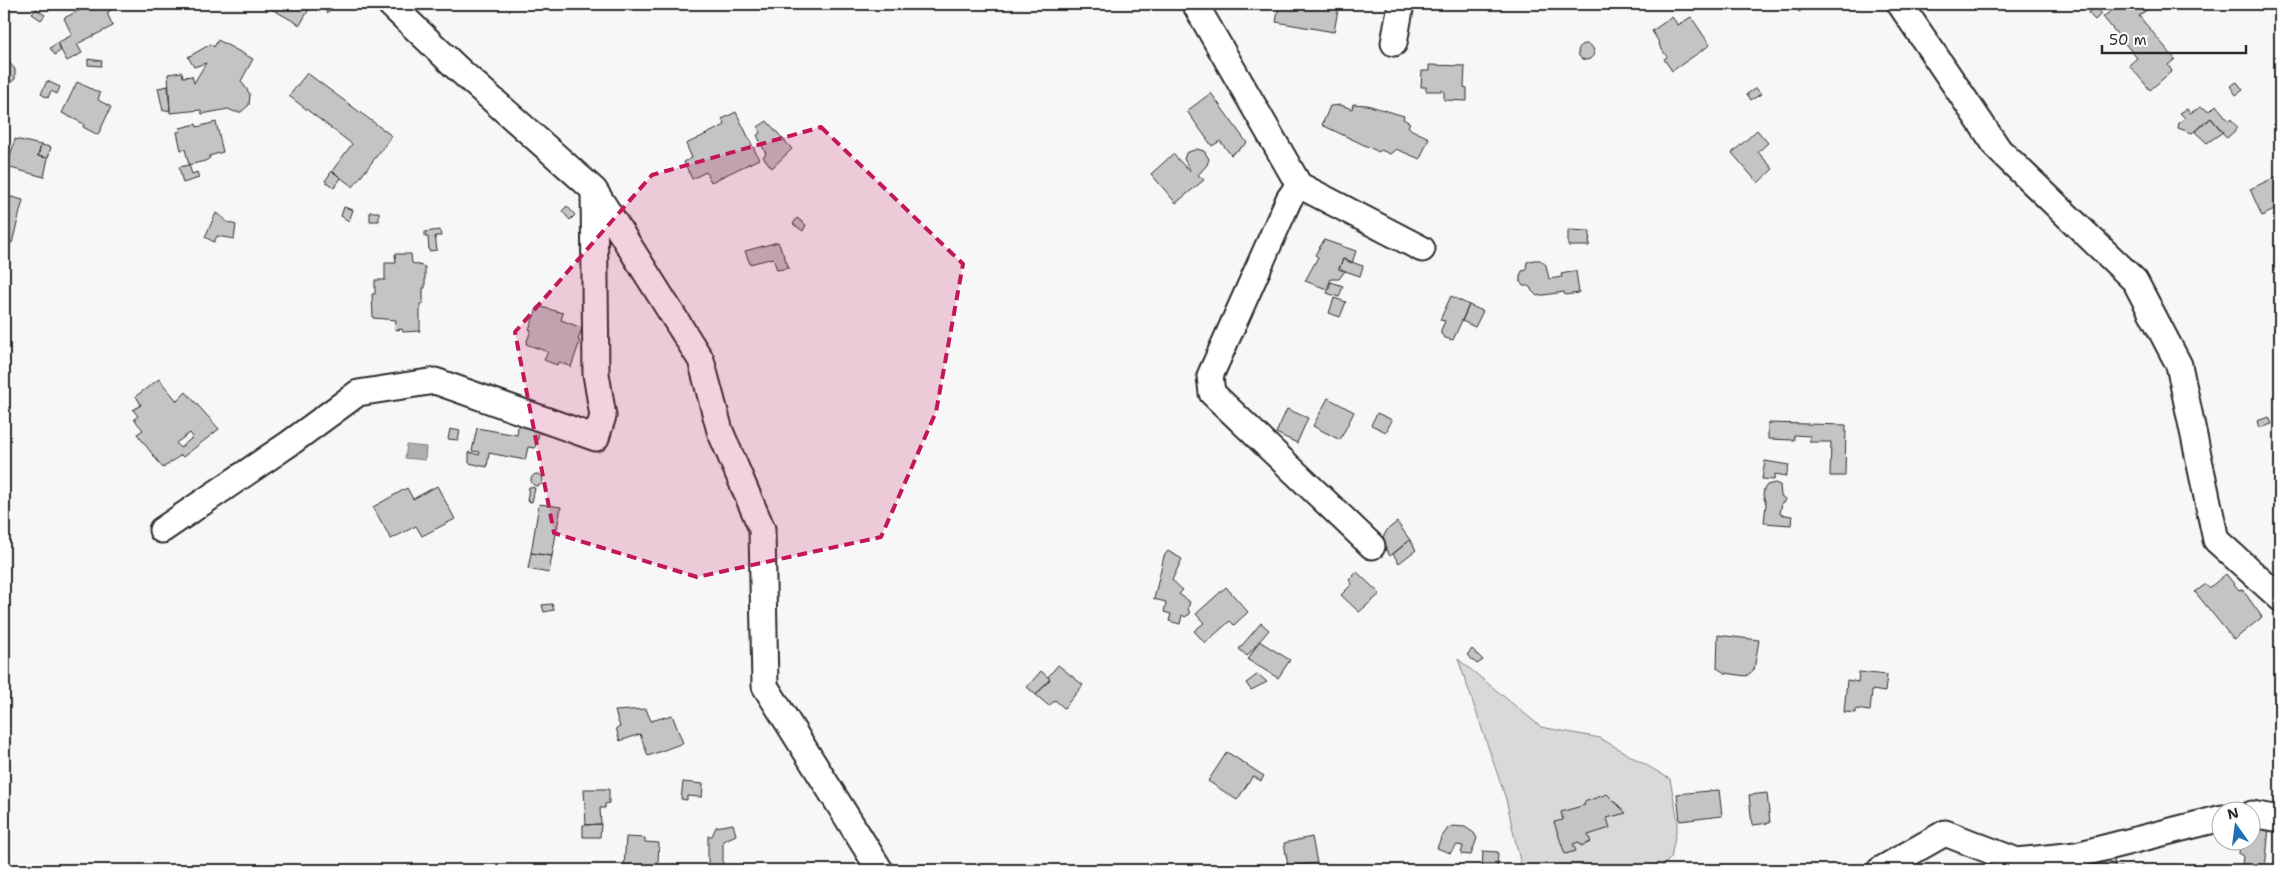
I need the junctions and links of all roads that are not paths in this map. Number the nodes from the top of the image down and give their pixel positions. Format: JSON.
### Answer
{"nodes":[{"id":1,"x":390,"y":4,"type":"edge"},
{"id":2,"x":1195,"y":4,"type":"edge"},
{"id":3,"x":1401,"y":4,"type":"edge"},
{"id":4,"x":1900,"y":4,"type":"edge"},
{"id":5,"x":1394,"y":43,"type":"dead end"},
{"id":6,"x":1299,"y":185,"type":"junction"},
{"id":7,"x":594,"y":190,"type":"junction"},
{"id":8,"x":1422,"y":249,"type":"dead end"},
{"id":9,"x":162,"y":530,"type":"dead end"},
{"id":10,"x":1372,"y":546,"type":"dead end"},
{"id":11,"x":2280,"y":598,"type":"edge"},
{"id":12,"x":2262,"y":816,"type":"edge"},
{"id":13,"x":2280,"y":819,"type":"edge"},
{"id":14,"x":2212,"y":821,"type":"edge"},
{"id":15,"x":880,"y":870,"type":"edge"},
{"id":16,"x":1880,"y":870,"type":"edge"}],
"edges":[{"from":1,"to":7,"type":"street"},
{"from":2,"to":6,"type":"street"},
{"from":3,"to":5,"type":"street"},
{"from":4,"to":11,"type":"street"},
{"from":6,"to":8,"type":"street"},
{"from":6,"to":10,"type":"street"},
{"from":7,"to":9,"type":"street"},
{"from":7,"to":15,"type":"street"},
{"from":12,"to":13,"type":"street"},
{"from":14,"to":16,"type":"street"}]}
